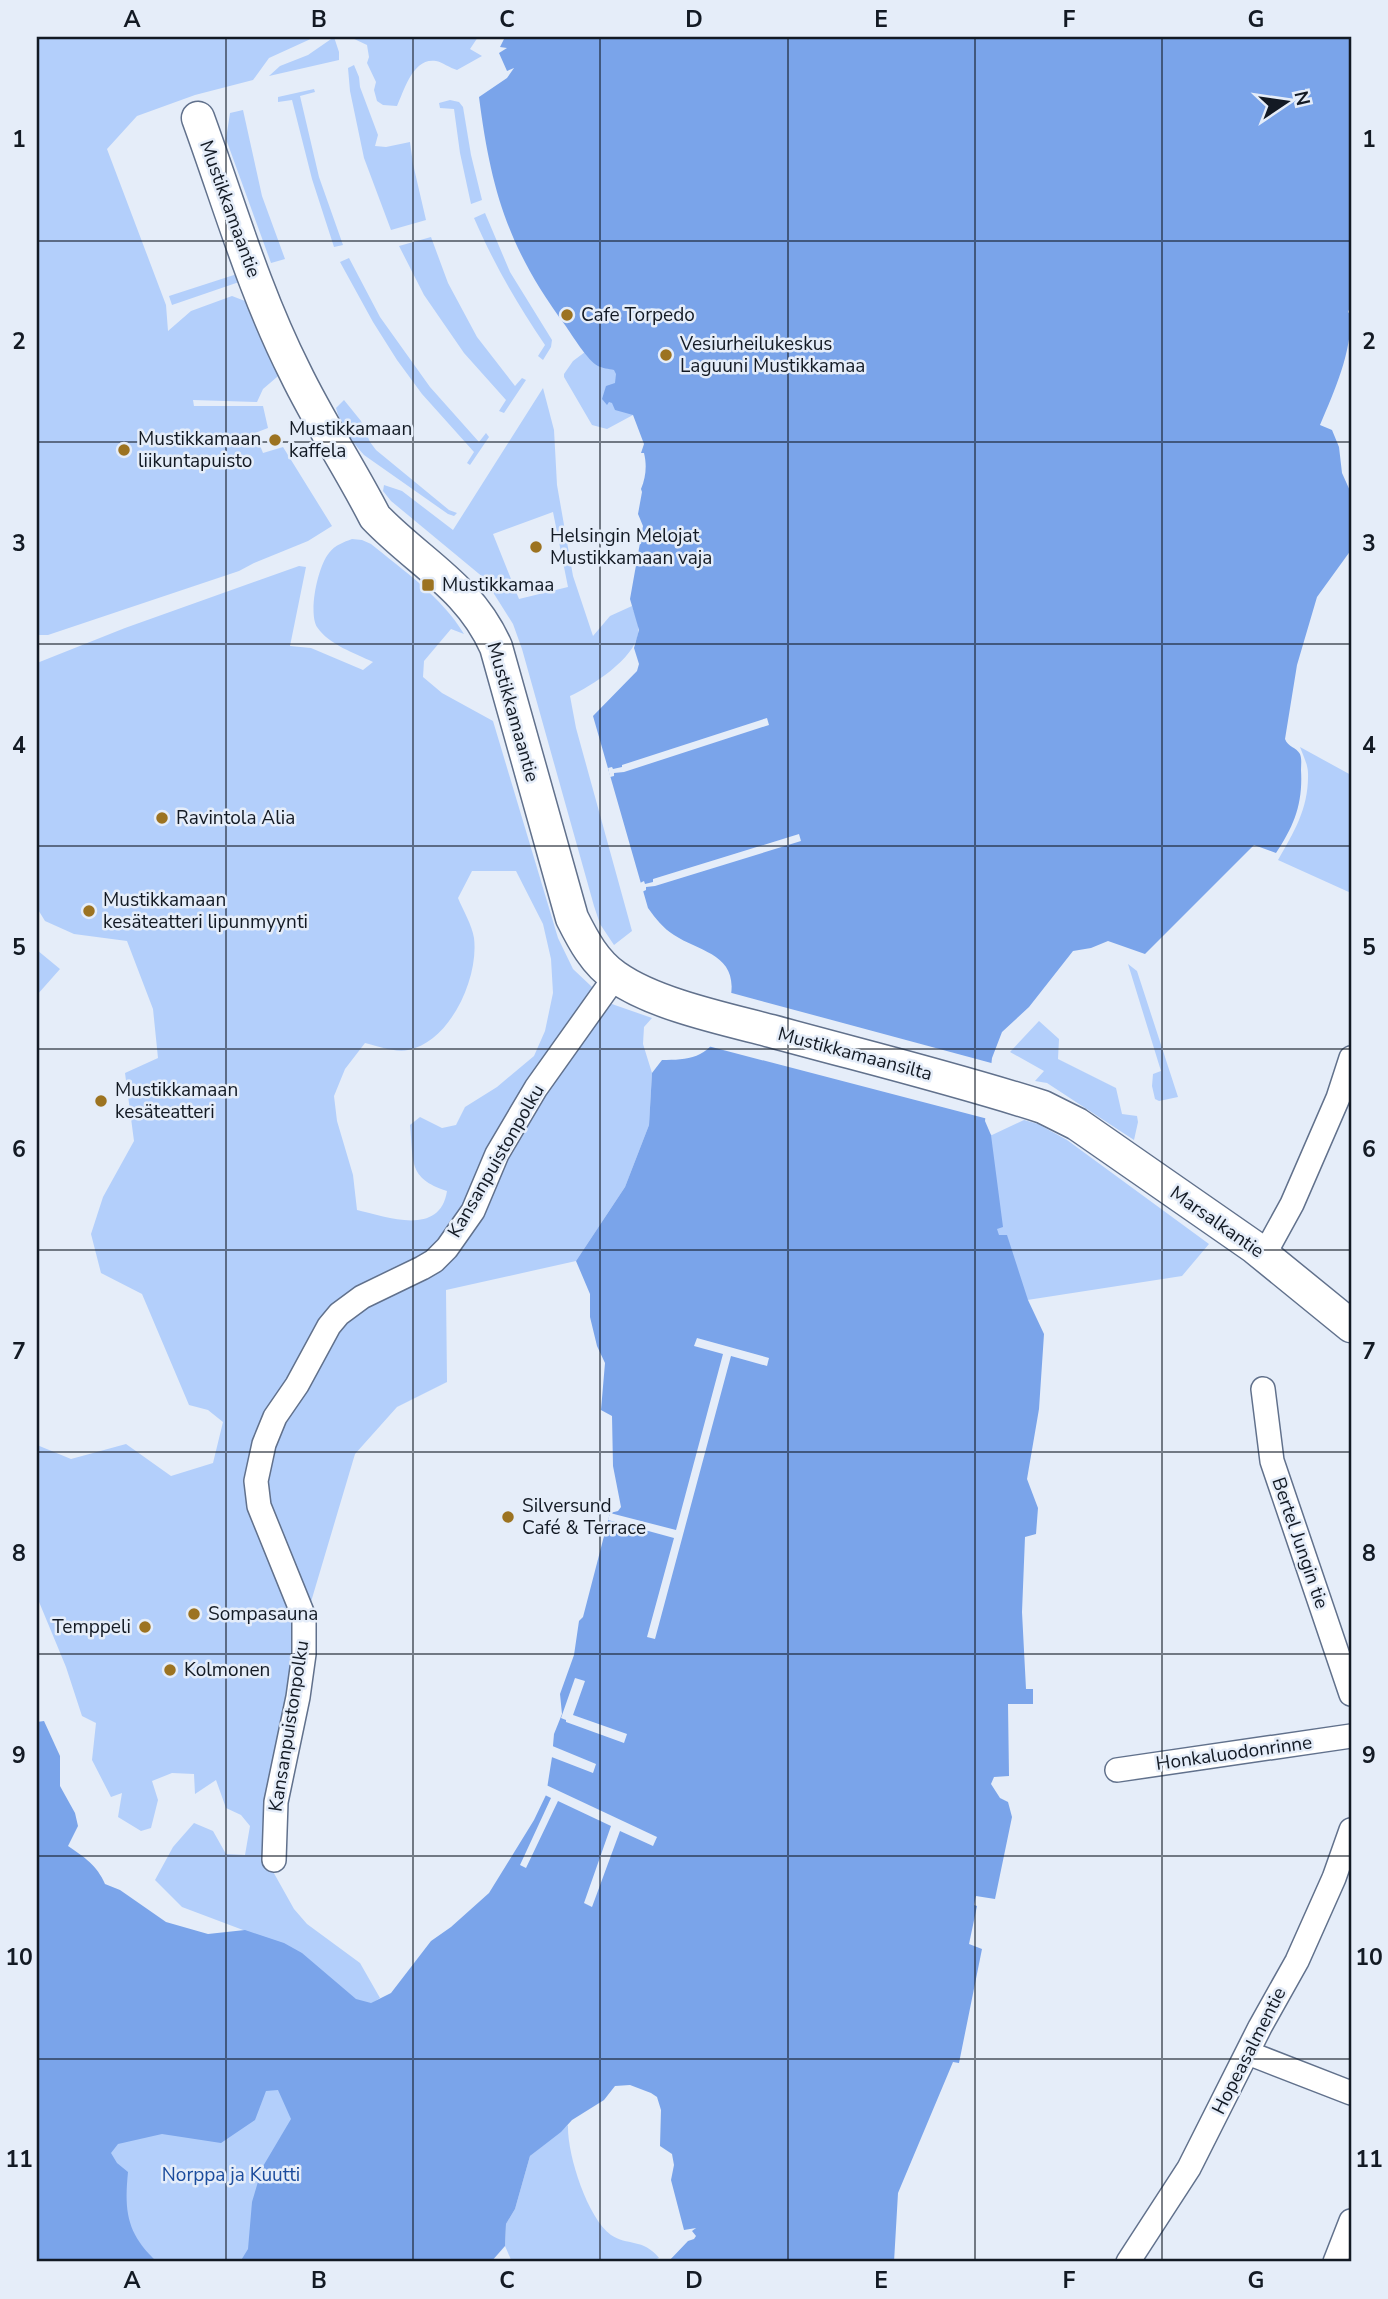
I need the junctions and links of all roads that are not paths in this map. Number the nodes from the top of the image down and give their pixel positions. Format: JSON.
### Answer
{"nodes":[{"id":1,"x":198,"y":118,"type":"dead end"},
{"id":2,"x":615,"y":977,"type":"junction"},
{"id":3,"x":710,"y":1015,"type":"joint"},
{"id":4,"x":1351,"y":1058,"type":"edge"},
{"id":5,"x":1077,"y":1124,"type":"joint"},
{"id":6,"x":1264,"y":1255,"type":"junction"},
{"id":7,"x":1351,"y":1326,"type":"edge"},
{"id":8,"x":1263,"y":1389,"type":"dead end"},
{"id":9,"x":1351,"y":1694,"type":"edge"},
{"id":10,"x":1351,"y":1736,"type":"edge"},
{"id":11,"x":1117,"y":1770,"type":"dead end"},
{"id":12,"x":1351,"y":1830,"type":"edge"},
{"id":13,"x":274,"y":1860,"type":"dead end"},
{"id":14,"x":1248,"y":2053,"type":"junction"},
{"id":15,"x":1351,"y":2093,"type":"edge"},
{"id":16,"x":1351,"y":2221,"type":"edge"},
{"id":17,"x":1128,"y":2262,"type":"edge"},
{"id":18,"x":1335,"y":2262,"type":"edge"}],
"edges":[{"from":1,"to":2,"type":"street","name":"Mustikkamaantie"},
{"from":2,"to":3,"type":"street","name":"Mustikkamaantie"},
{"from":2,"to":13,"type":"street","name":"Kansanpuistonpolku"},
{"from":3,"to":5,"type":"street","name":"Mustikkamaansilta"},
{"from":4,"to":6,"type":"street"},
{"from":5,"to":6,"type":"street","name":"Marsalkantie"},
{"from":6,"to":7,"type":"street","name":"Marsalkantie"},
{"from":8,"to":9,"type":"street","name":"Bertel Jungin tie"},
{"from":10,"to":11,"type":"street","name":"Honkaluodonrinne"},
{"from":12,"to":14,"type":"street","name":"Hopeasalmentie"},
{"from":14,"to":15,"type":"street"},
{"from":14,"to":17,"type":"street","name":"Hopeasalmentie"},
{"from":16,"to":18,"type":"street"}]}
